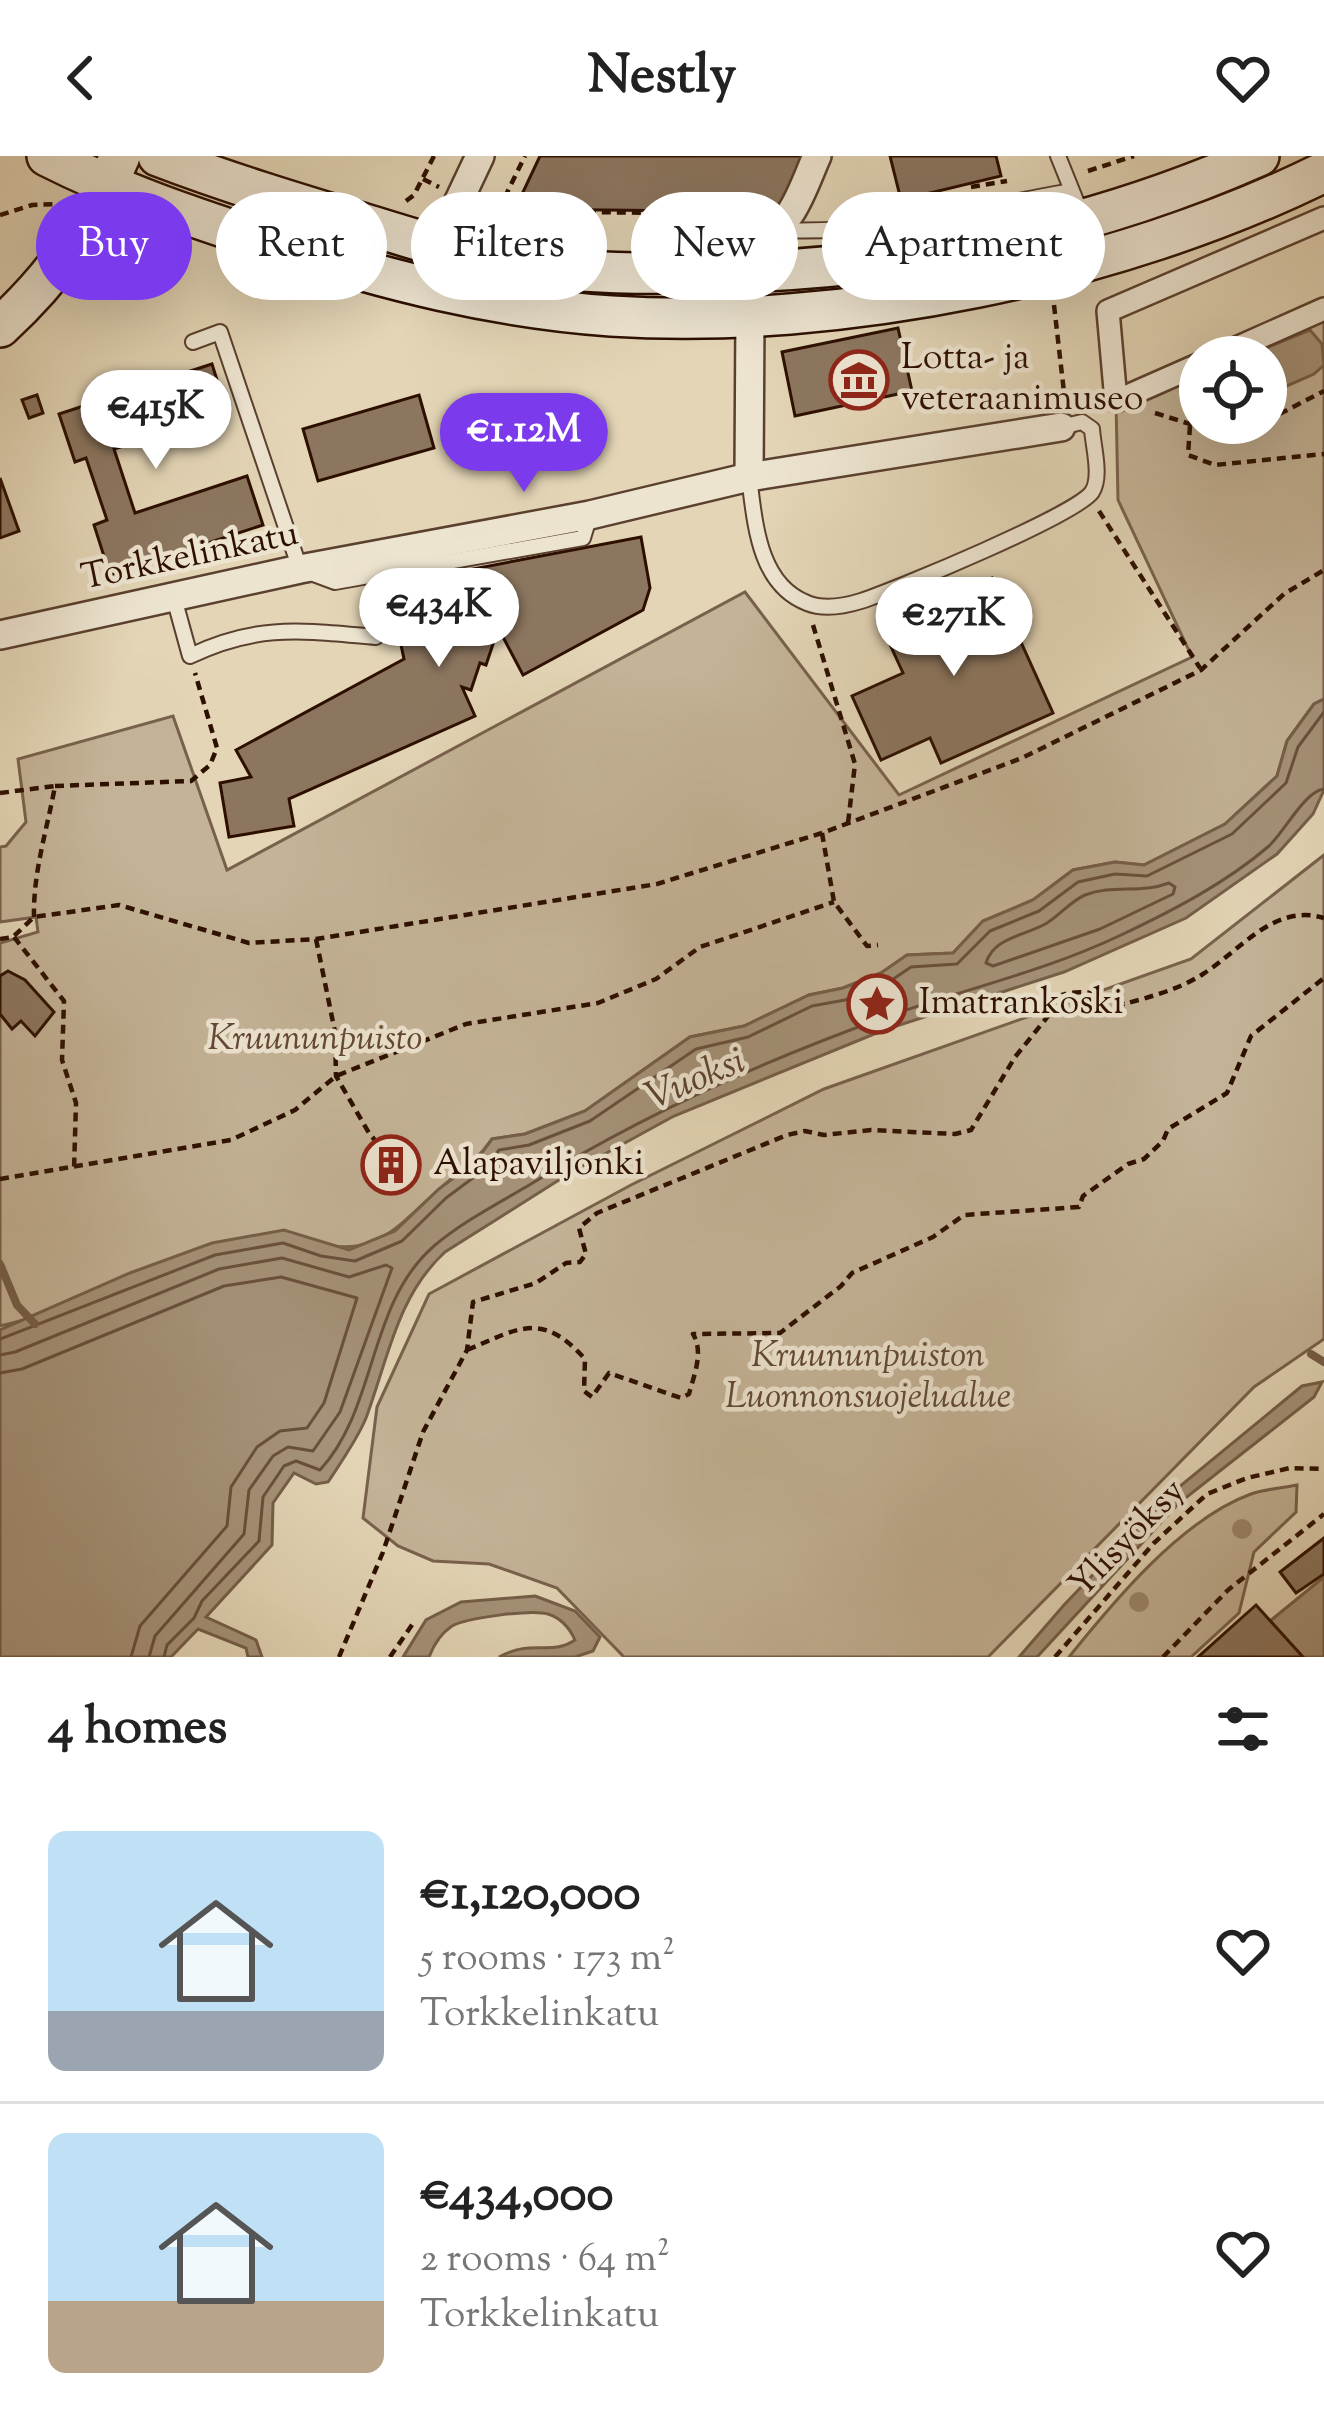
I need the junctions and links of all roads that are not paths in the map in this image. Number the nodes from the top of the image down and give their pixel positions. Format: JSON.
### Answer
{"nodes":[{"id":1,"x":47,"y":156,"type":"edge"},
{"id":2,"x":158,"y":156,"type":"edge"},
{"id":3,"x":480,"y":156,"type":"edge"},
{"id":4,"x":817,"y":156,"type":"edge"},
{"id":5,"x":1058,"y":156,"type":"edge"},
{"id":6,"x":1259,"y":156,"type":"edge"},
{"id":7,"x":1324,"y":172,"type":"edge"},
{"id":8,"x":106,"y":187,"type":"edge"},
{"id":9,"x":463,"y":192,"type":"edge"},
{"id":10,"x":1071,"y":192,"type":"edge"},
{"id":11,"x":798,"y":193,"type":"edge"},
{"id":12,"x":1105,"y":205,"type":"edge"},
{"id":13,"x":1324,"y":218,"type":"edge"},
{"id":14,"x":411,"y":239,"type":"edge"},
{"id":15,"x":1105,"y":255,"type":"edge"},
{"id":16,"x":411,"y":285,"type":"edge"},
{"id":17,"x":482,"y":300,"type":"edge"},
{"id":18,"x":751,"y":300,"type":"edge"},
{"id":19,"x":887,"y":300,"type":"edge"},
{"id":20,"x":1324,"y":308,"type":"edge"},
{"id":21,"x":750,"y":314,"type":"junction"},
{"id":22,"x":0,"y":327,"type":"edge"},
{"id":23,"x":1262,"y":336,"type":"edge"},
{"id":24,"x":193,"y":342,"type":"dead end"},
{"id":25,"x":1179,"y":373,"type":"edge"},
{"id":26,"x":1061,"y":427,"type":"joint"},
{"id":27,"x":749,"y":477,"type":"junction"},
{"id":28,"x":300,"y":569,"type":"junction"},
{"id":29,"x":174,"y":598,"type":"junction"},
{"id":30,"x":0,"y":635,"type":"edge"},
{"id":31,"x":376,"y":637,"type":"dead end"}],
"edges":[{"from":1,"to":8,"type":"main road"},
{"from":2,"to":14,"type":"main road"},
{"from":3,"to":9,"type":"street"},
{"from":4,"to":11,"type":"street"},
{"from":5,"to":10,"type":"lane"},
{"from":6,"to":12,"type":"main road"},
{"from":7,"to":15,"type":"main road"},
{"from":8,"to":16,"type":"main road"},
{"from":8,"to":22,"type":"main road"},
{"from":13,"to":25,"type":"street"},
{"from":17,"to":21,"type":"main road"},
{"from":18,"to":21,"type":"street"},
{"from":19,"to":21,"type":"main road"},
{"from":20,"to":23,"type":"street"},
{"from":21,"to":27,"type":"street"},
{"from":24,"to":28,"type":"lane"},
{"from":26,"to":27,"type":"street","name":"Torkkelinkatu"},
{"from":26,"to":27,"type":"lane"},
{"from":27,"to":28,"type":"street","name":"Torkkelinkatu"},
{"from":28,"to":29,"type":"street","name":"Torkkelinkatu"},
{"from":29,"to":30,"type":"street","name":"Torkkelinkatu"},
{"from":29,"to":31,"type":"lane"}]}
